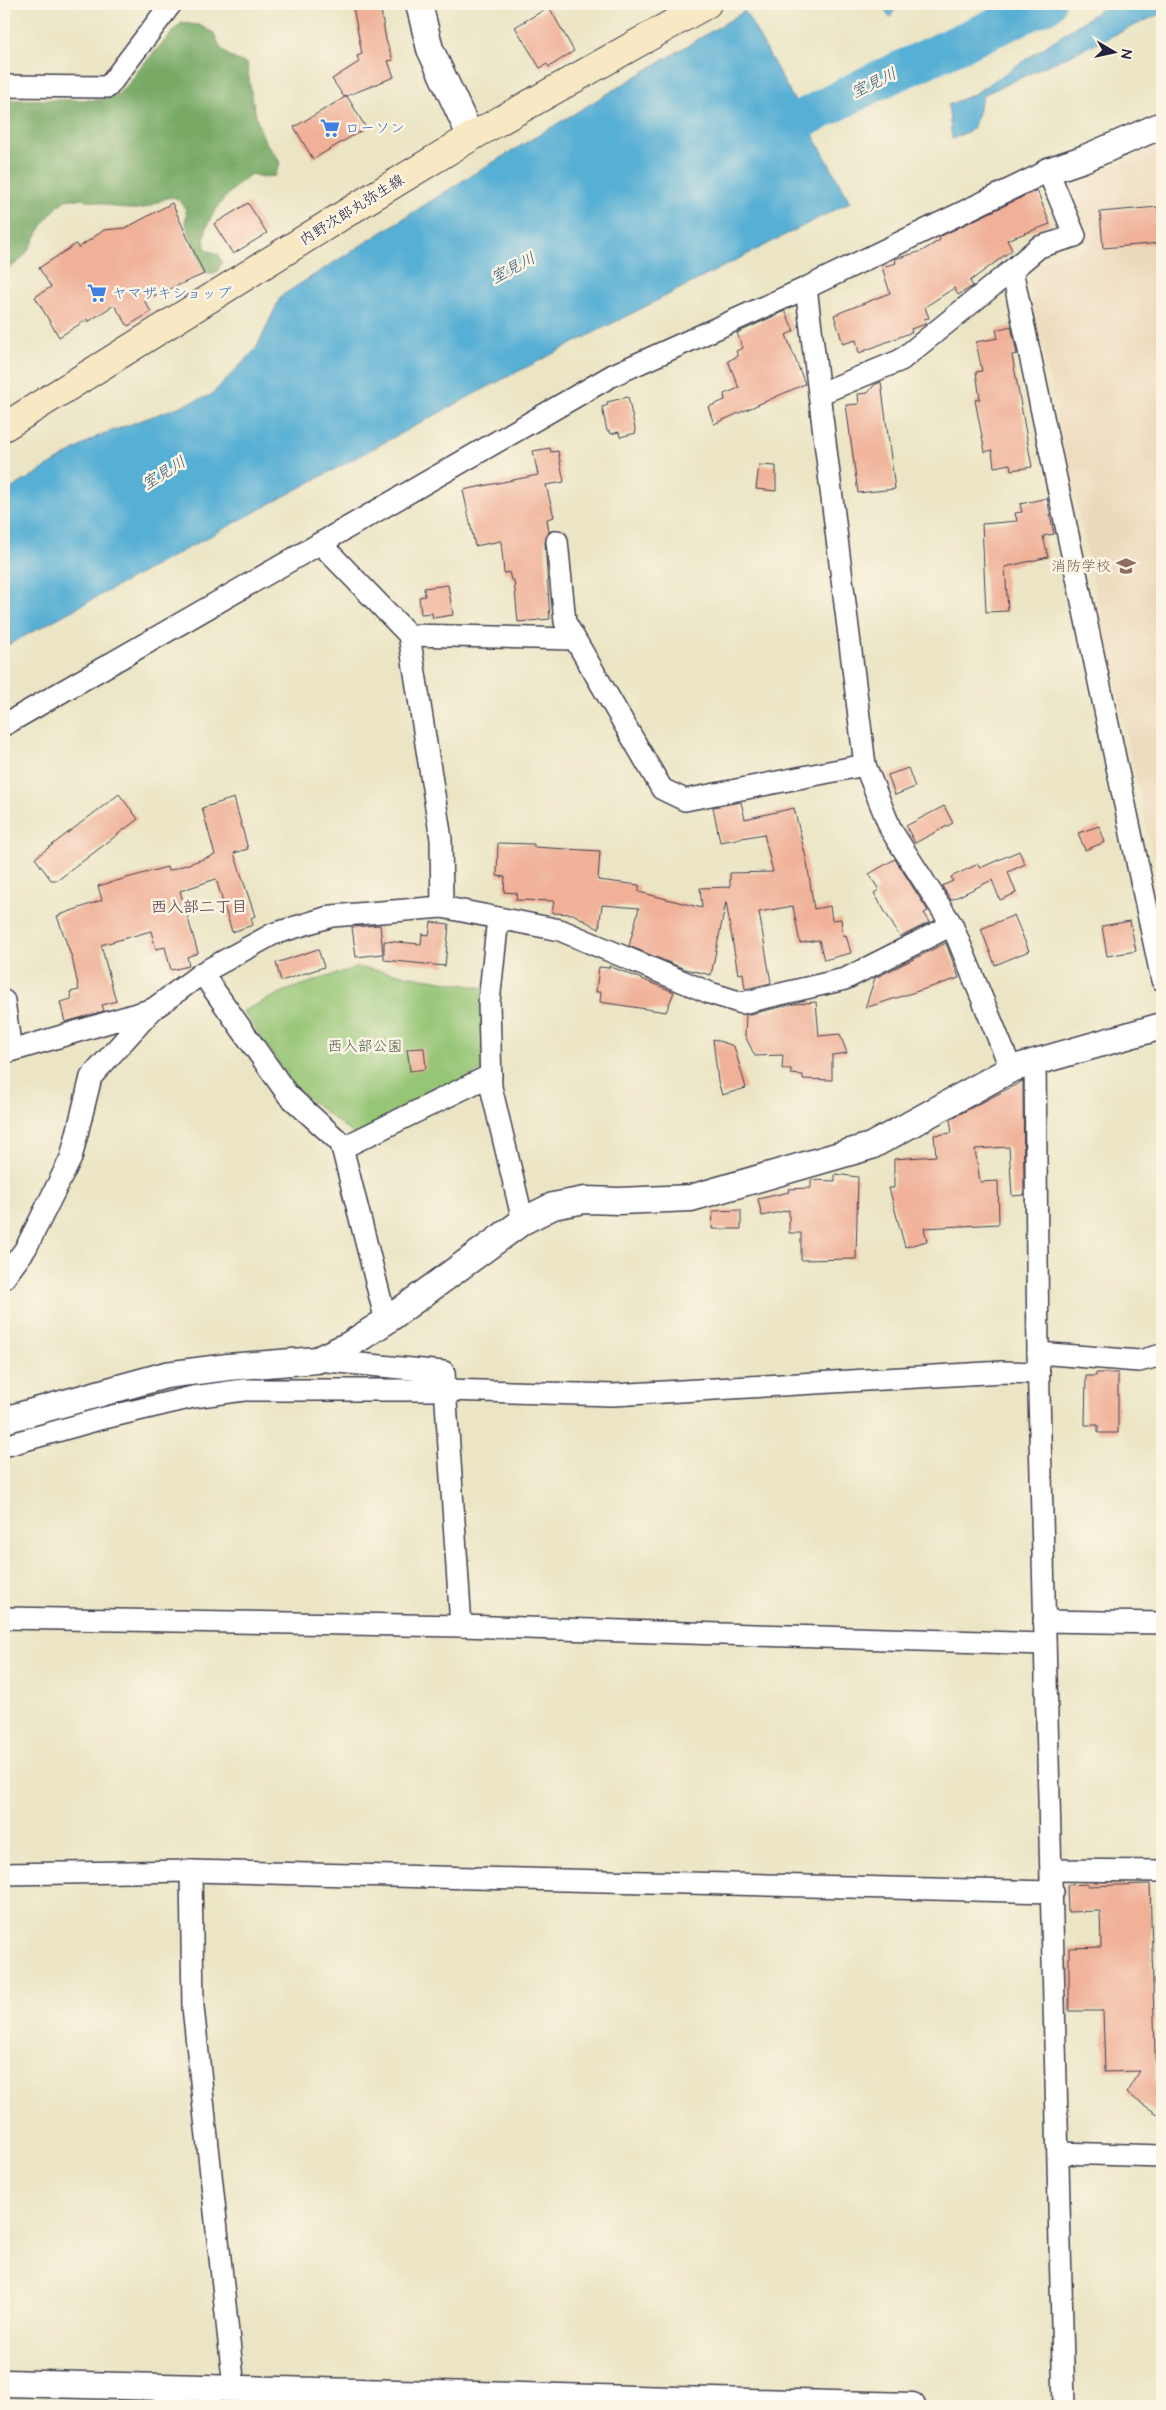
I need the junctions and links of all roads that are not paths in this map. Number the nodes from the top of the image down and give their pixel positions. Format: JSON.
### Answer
{"nodes":[{"id":1,"x":171,"y":4,"type":"edge"},
{"id":2,"x":419,"y":4,"type":"edge"},
{"id":3,"x":707,"y":4,"type":"edge"},
{"id":4,"x":4,"y":86,"type":"edge"},
{"id":5,"x":1162,"y":124,"type":"edge"},
{"id":6,"x":471,"y":137,"type":"junction"},
{"id":7,"x":1048,"y":171,"type":"junction"},
{"id":8,"x":1012,"y":270,"type":"junction"},
{"id":9,"x":806,"y":288,"type":"junction"},
{"id":10,"x":820,"y":394,"type":"junction"},
{"id":11,"x":4,"y":428,"type":"edge"},
{"id":12,"x":557,"y":541,"type":"dead end"},
{"id":13,"x":320,"y":543,"type":"junction"},
{"id":14,"x":409,"y":635,"type":"junction"},
{"id":15,"x":573,"y":639,"type":"junction"},
{"id":16,"x":4,"y":725,"type":"edge"},
{"id":17,"x":865,"y":765,"type":"junction"},
{"id":18,"x":442,"y":907,"type":"junction"},
{"id":19,"x":498,"y":918,"type":"junction"},
{"id":20,"x":952,"y":925,"type":"junction"},
{"id":21,"x":202,"y":973,"type":"junction"},
{"id":22,"x":1162,"y":980,"type":"edge"},
{"id":23,"x":4,"y":1001,"type":"edge"},
{"id":24,"x":152,"y":1010,"type":"junction"},
{"id":25,"x":1162,"y":1026,"type":"edge"},
{"id":26,"x":8,"y":1051,"type":"edge"},
{"id":27,"x":1023,"y":1066,"type":"junction"},
{"id":28,"x":491,"y":1075,"type":"junction"},
{"id":29,"x":342,"y":1148,"type":"junction"},
{"id":30,"x":523,"y":1221,"type":"junction"},
{"id":31,"x":4,"y":1278,"type":"edge"},
{"id":32,"x":386,"y":1321,"type":"junction"},
{"id":33,"x":1162,"y":1355,"type":"edge"},
{"id":34,"x":317,"y":1360,"type":"junction"},
{"id":35,"x":1039,"y":1363,"type":"junction"},
{"id":36,"x":447,"y":1390,"type":"junction"},
{"id":37,"x":4,"y":1420,"type":"edge"},
{"id":38,"x":4,"y":1446,"type":"edge"},
{"id":39,"x":4,"y":1618,"type":"edge"},
{"id":40,"x":1044,"y":1621,"type":"junction"},
{"id":41,"x":1162,"y":1623,"type":"edge"},
{"id":42,"x":461,"y":1626,"type":"junction"},
{"id":43,"x":1045,"y":1644,"type":"junction"},
{"id":44,"x":1052,"y":1870,"type":"junction"},
{"id":45,"x":191,"y":1871,"type":"junction"},
{"id":46,"x":1162,"y":1871,"type":"edge"},
{"id":47,"x":4,"y":1874,"type":"edge"},
{"id":48,"x":1053,"y":1892,"type":"junction"},
{"id":49,"x":1059,"y":2152,"type":"junction"},
{"id":50,"x":1162,"y":2156,"type":"edge"},
{"id":51,"x":4,"y":2383,"type":"edge"},
{"id":52,"x":234,"y":2388,"type":"junction"},
{"id":53,"x":895,"y":2406,"type":"edge"},
{"id":54,"x":912,"y":2406,"type":"edge"},
{"id":55,"x":1064,"y":2406,"type":"edge"}],
"edges":[{"from":1,"to":4,"type":"street"},
{"from":2,"to":6,"type":"street"},
{"from":3,"to":6,"type":"main road","name":"内野次郎丸弥生線"},
{"from":5,"to":7,"type":"street"},
{"from":6,"to":11,"type":"main road","name":"内野次郎丸弥生線"},
{"from":7,"to":8,"type":"street"},
{"from":7,"to":9,"type":"street"},
{"from":8,"to":10,"type":"street"},
{"from":8,"to":22,"type":"street"},
{"from":9,"to":10,"type":"street"},
{"from":9,"to":13,"type":"street"},
{"from":10,"to":17,"type":"street"},
{"from":12,"to":15,"type":"street"},
{"from":13,"to":14,"type":"street"},
{"from":13,"to":16,"type":"street"},
{"from":14,"to":15,"type":"street"},
{"from":14,"to":18,"type":"street"},
{"from":15,"to":17,"type":"street"},
{"from":17,"to":20,"type":"street"},
{"from":18,"to":19,"type":"street"},
{"from":18,"to":21,"type":"street"},
{"from":19,"to":20,"type":"street"},
{"from":19,"to":28,"type":"street"},
{"from":20,"to":27,"type":"street"},
{"from":21,"to":24,"type":"street"},
{"from":21,"to":29,"type":"street"},
{"from":23,"to":26,"type":"street"},
{"from":24,"to":26,"type":"street"},
{"from":24,"to":31,"type":"street"},
{"from":25,"to":27,"type":"street"},
{"from":27,"to":30,"type":"street"},
{"from":27,"to":35,"type":"street"},
{"from":28,"to":29,"type":"street"},
{"from":28,"to":30,"type":"street"},
{"from":29,"to":32,"type":"street"},
{"from":30,"to":32,"type":"street"},
{"from":32,"to":34,"type":"street"},
{"from":33,"to":35,"type":"street"},
{"from":34,"to":36,"type":"street"},
{"from":34,"to":37,"type":"street"},
{"from":35,"to":36,"type":"street"},
{"from":35,"to":40,"type":"street"},
{"from":36,"to":38,"type":"street"},
{"from":36,"to":42,"type":"street"},
{"from":39,"to":42,"type":"street"},
{"from":40,"to":41,"type":"street"},
{"from":40,"to":43,"type":"street"},
{"from":42,"to":43,"type":"street"},
{"from":43,"to":44,"type":"street"},
{"from":44,"to":46,"type":"street"},
{"from":44,"to":48,"type":"street"},
{"from":45,"to":47,"type":"street"},
{"from":45,"to":48,"type":"street"},
{"from":45,"to":52,"type":"street"},
{"from":48,"to":49,"type":"street"},
{"from":49,"to":50,"type":"street"},
{"from":49,"to":55,"type":"street"},
{"from":51,"to":52,"type":"street"},
{"from":52,"to":53,"type":"street"},
{"from":53,"to":54,"type":"street"}]}
